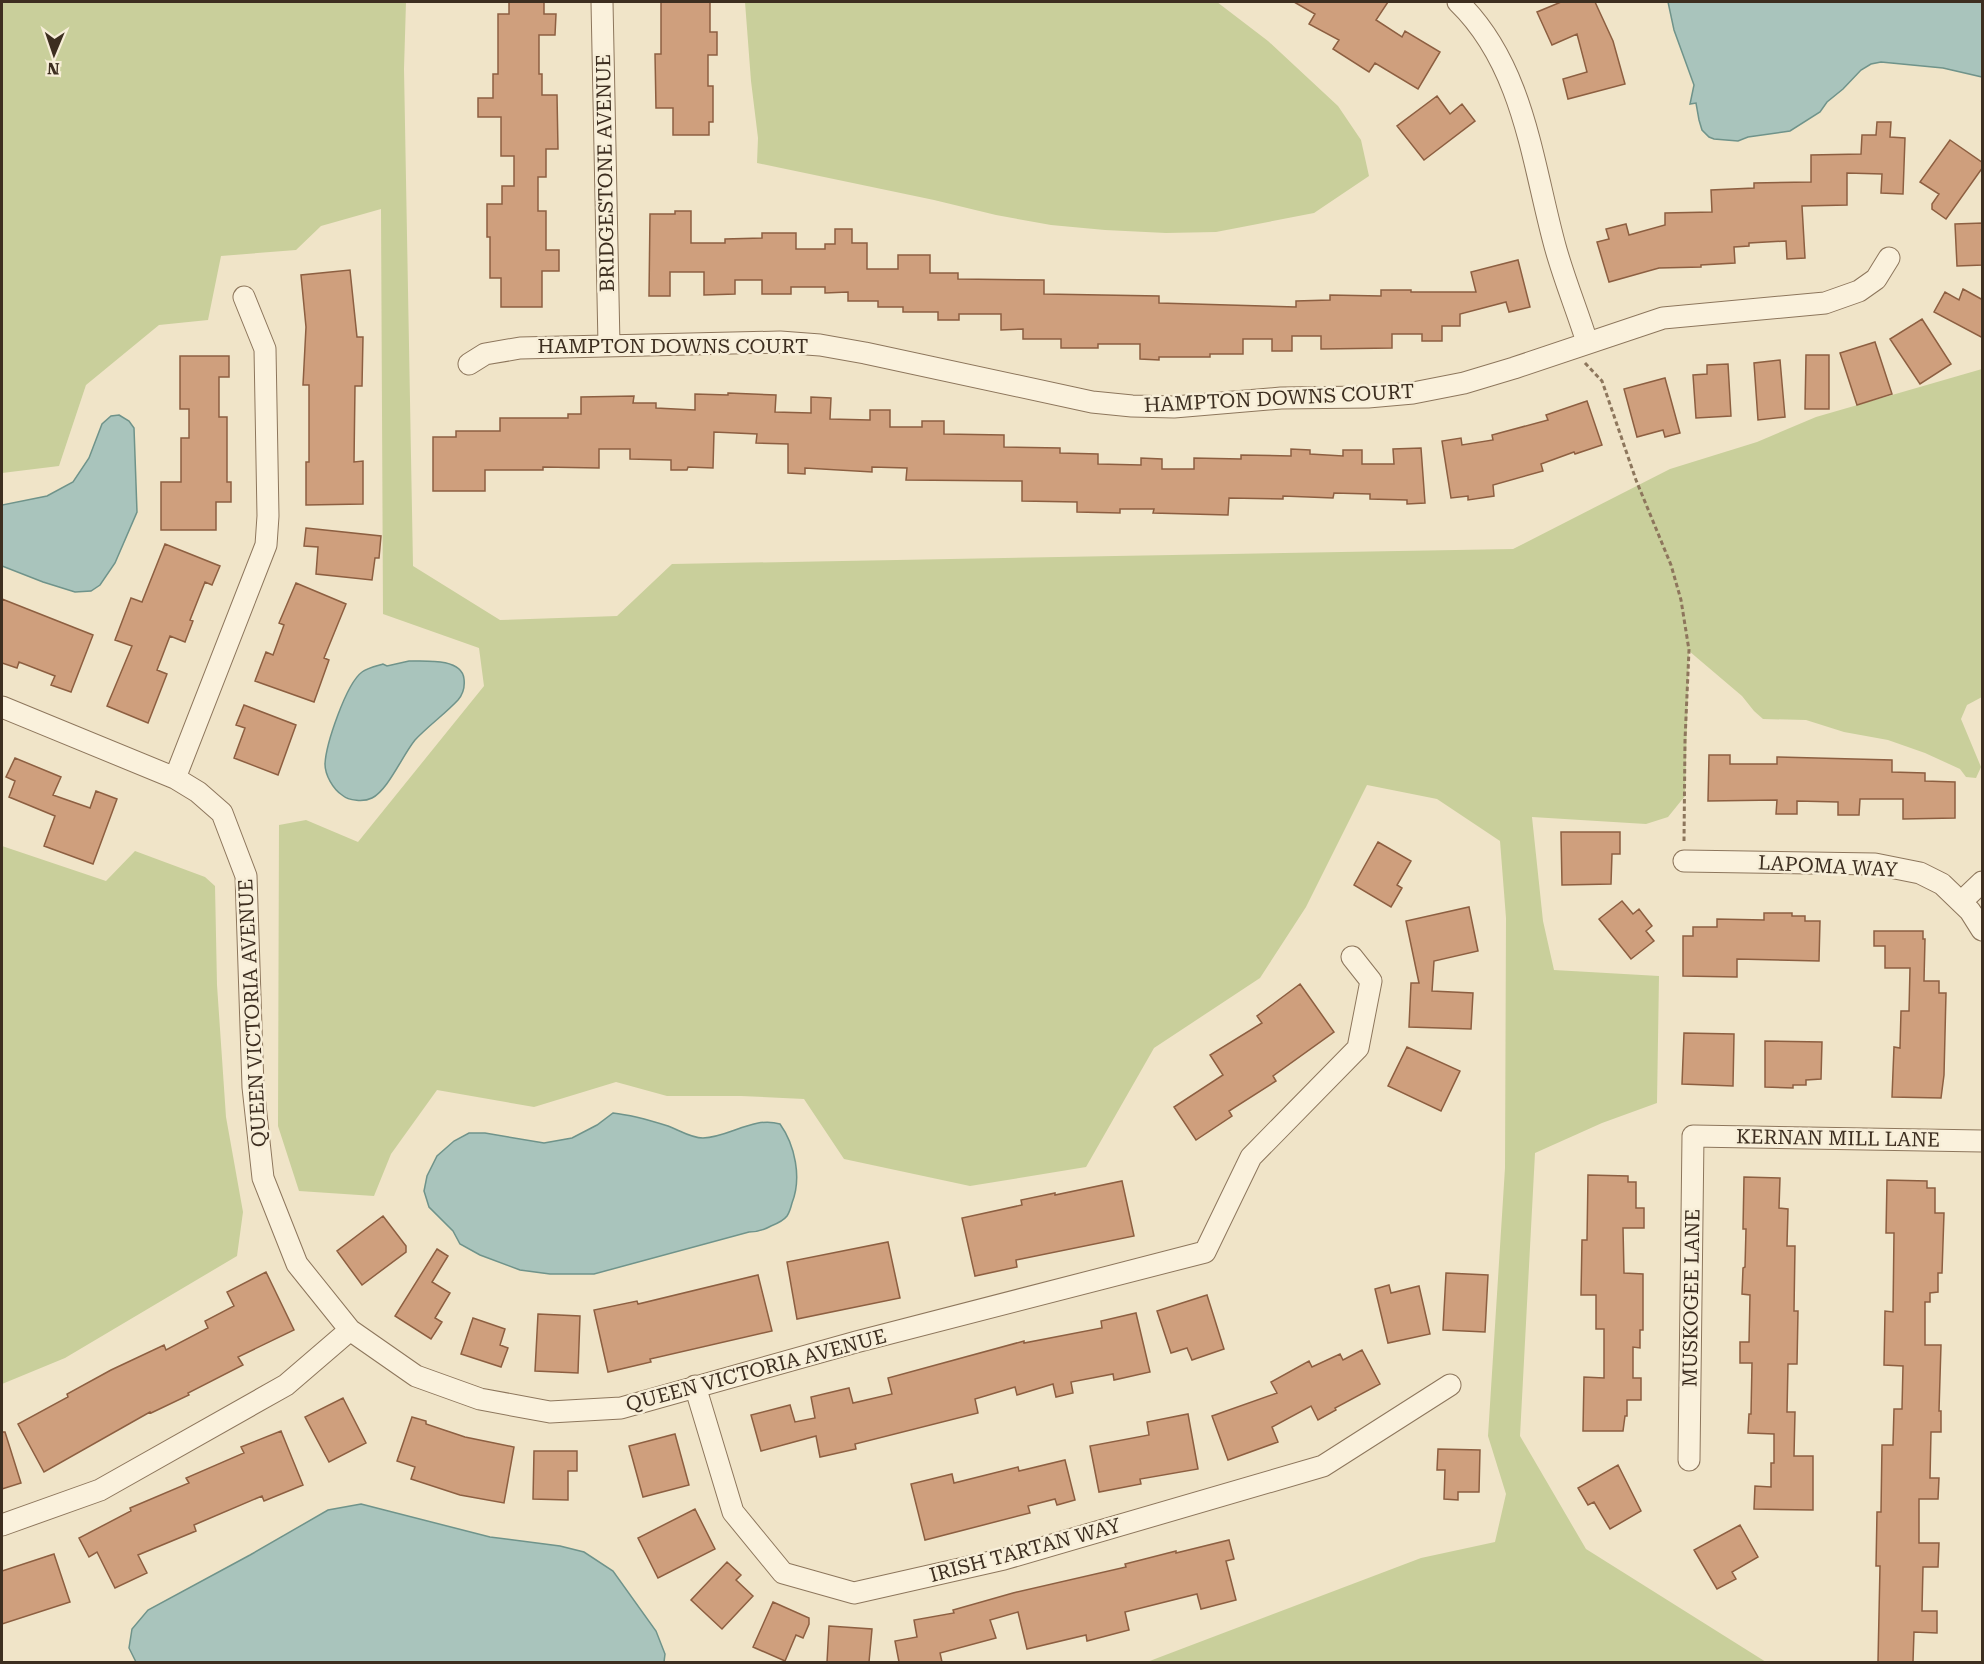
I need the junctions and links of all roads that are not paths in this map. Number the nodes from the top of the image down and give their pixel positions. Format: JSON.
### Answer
{"nodes":[{"id":1,"x":602,"y":2,"type":"edge"},
{"id":2,"x":1458,"y":2,"type":"edge"},
{"id":3,"x":1889,"y":258,"type":"dead end"},
{"id":4,"x":244,"y":297,"type":"dead end"},
{"id":5,"x":1587,"y":342,"type":"junction"},
{"id":6,"x":609,"y":345,"type":"junction"},
{"id":7,"x":470,"y":364,"type":"dead end"},
{"id":8,"x":2,"y":707,"type":"edge"},
{"id":9,"x":175,"y":778,"type":"junction"},
{"id":10,"x":1684,"y":861,"type":"road end"},
{"id":11,"x":1983,"y":882,"type":"edge"},
{"id":12,"x":1961,"y":902,"type":"junction"},
{"id":13,"x":1983,"y":930,"type":"edge"},
{"id":14,"x":1352,"y":957,"type":"dead end"},
{"id":15,"x":1693,"y":1136,"type":"joint"},
{"id":16,"x":1983,"y":1141,"type":"edge"},
{"id":17,"x":350,"y":1330,"type":"junction"},
{"id":18,"x":1450,"y":1385,"type":"dead end"},
{"id":19,"x":695,"y":1386,"type":"junction"},
{"id":20,"x":1689,"y":1460,"type":"dead end"},
{"id":21,"x":2,"y":1525,"type":"edge"}],
"edges":[{"from":1,"to":6,"type":"street","name":"BRIDGESTONE AVENUE"},
{"from":2,"to":5,"type":"street"},
{"from":3,"to":5,"type":"street","name":"HAMPTON DOWNS COURT"},
{"from":4,"to":9,"type":"street"},
{"from":5,"to":6,"type":"street","name":"HAMPTON DOWNS COURT"},
{"from":6,"to":7,"type":"street","name":"HAMPTON DOWNS COURT"},
{"from":8,"to":9,"type":"street","name":"QUEEN VICTORIA AVENUE"},
{"from":9,"to":17,"type":"street","name":"QUEEN VICTORIA AVENUE"},
{"from":10,"to":12,"type":"street","name":"LAPOMA WAY"},
{"from":11,"to":12,"type":"street"},
{"from":12,"to":13,"type":"street","name":"LAPOMA WAY"},
{"from":14,"to":19,"type":"street","name":"QUEEN VICTORIA AVENUE"},
{"from":15,"to":16,"type":"street","name":"KERNAN MILL LANE"},
{"from":15,"to":20,"type":"street","name":"MUSKOGEE LANE"},
{"from":17,"to":19,"type":"street","name":"QUEEN VICTORIA AVENUE"},
{"from":17,"to":21,"type":"street"},
{"from":18,"to":19,"type":"street","name":"IRISH TARTAN WAY"}]}
